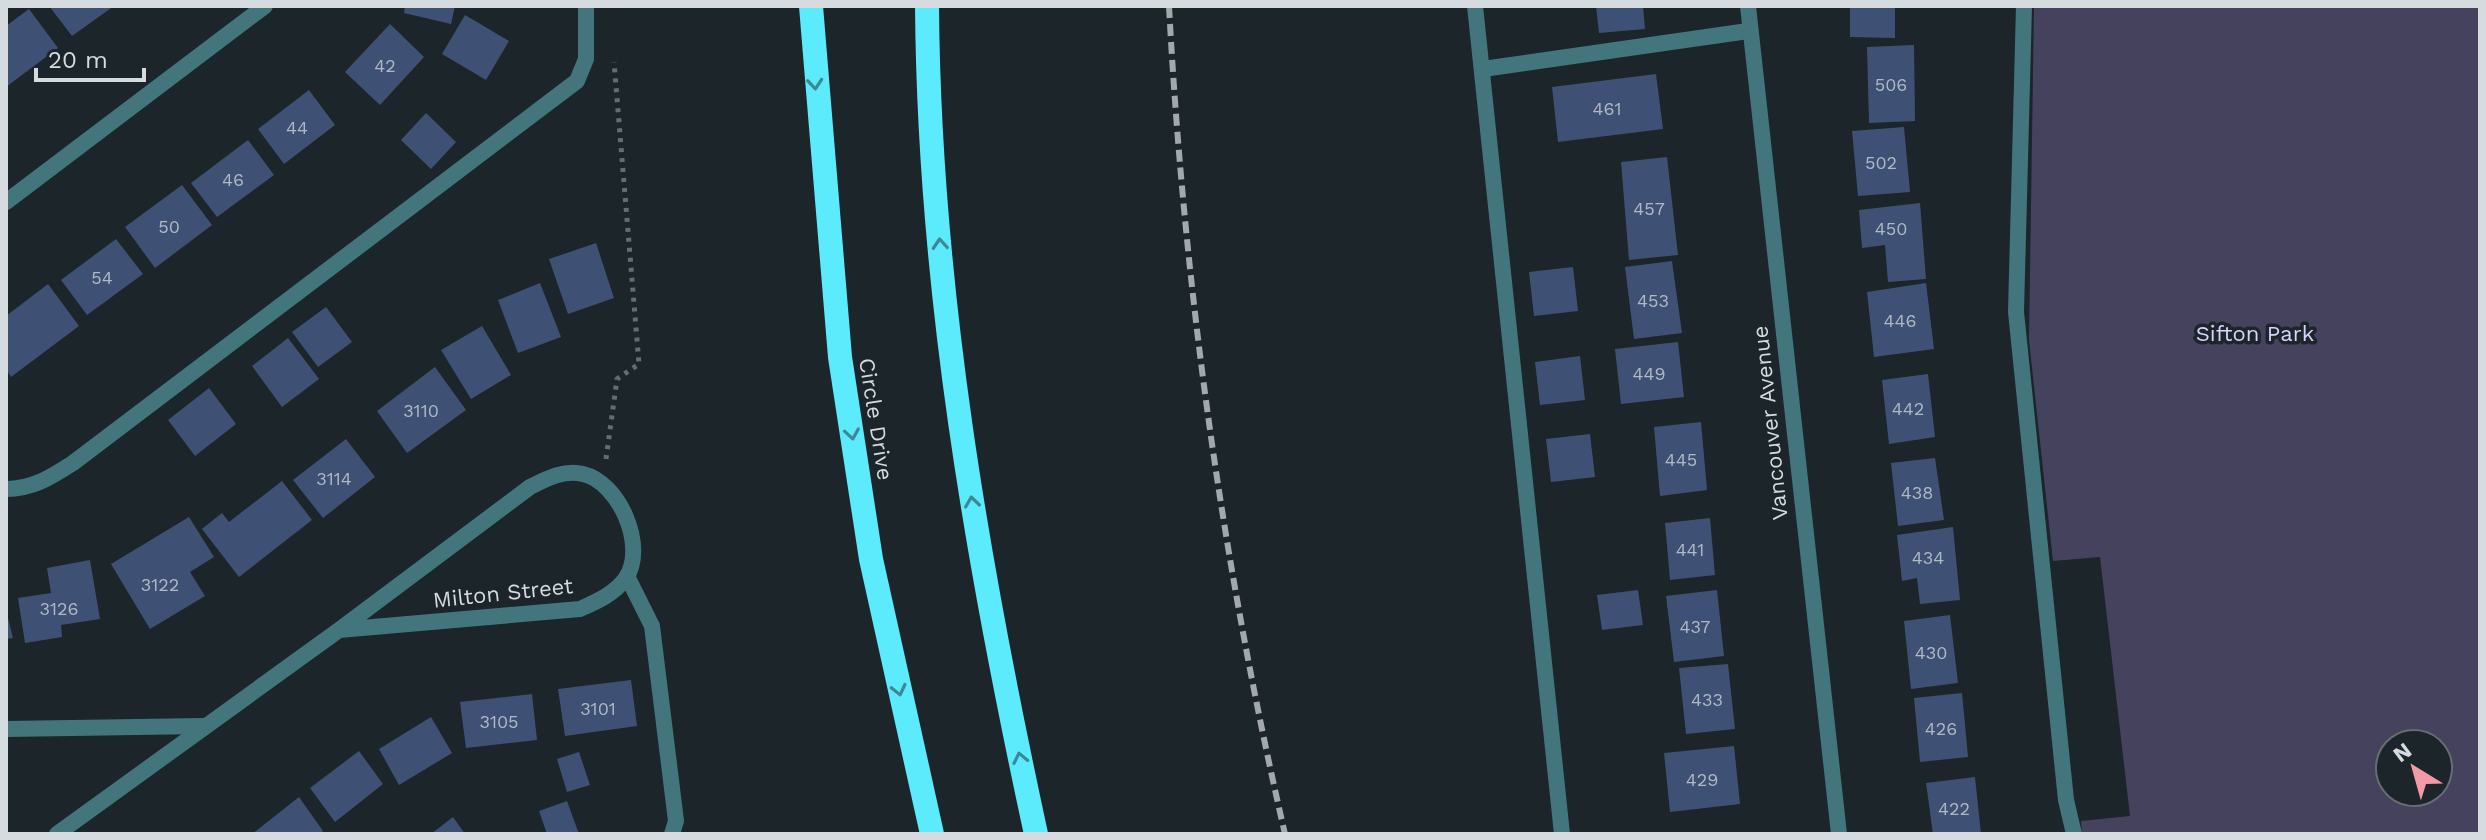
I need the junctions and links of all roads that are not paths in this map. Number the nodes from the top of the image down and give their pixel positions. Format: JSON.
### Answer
{"nodes":[{"id":1,"x":265,"y":6,"type":"edge"},
{"id":2,"x":586,"y":6,"type":"edge"},
{"id":3,"x":811,"y":6,"type":"edge"},
{"id":4,"x":927,"y":6,"type":"edge"},
{"id":5,"x":1475,"y":6,"type":"edge"},
{"id":6,"x":1748,"y":6,"type":"edge"},
{"id":7,"x":2024,"y":6,"type":"edge"},
{"id":8,"x":1748,"y":31,"type":"junction"},
{"id":9,"x":1483,"y":69,"type":"junction"},
{"id":10,"x":6,"y":202,"type":"edge"},
{"id":11,"x":6,"y":489,"type":"edge"},
{"id":12,"x":627,"y":576,"type":"junction"},
{"id":13,"x":339,"y":630,"type":"junction"},
{"id":14,"x":203,"y":726,"type":"junction"},
{"id":15,"x":6,"y":729,"type":"edge"},
{"id":16,"x":57,"y":834,"type":"edge"},
{"id":17,"x":672,"y":834,"type":"edge"},
{"id":18,"x":932,"y":834,"type":"edge"},
{"id":19,"x":1036,"y":834,"type":"edge"},
{"id":20,"x":1562,"y":834,"type":"edge"},
{"id":21,"x":1839,"y":834,"type":"edge"},
{"id":22,"x":2074,"y":834,"type":"edge"}],
"edges":[{"from":1,"to":10,"type":"street"},
{"from":2,"to":11,"type":"street"},
{"from":3,"to":18,"type":"highway","name":"Circle Drive","one_way":true},
{"from":19,"to":4,"type":"highway","one_way":true},
{"from":5,"to":9,"type":"street"},
{"from":6,"to":8,"type":"street","name":"Vancouver Avenue"},
{"from":7,"to":22,"type":"street"},
{"from":8,"to":9,"type":"street"},
{"from":8,"to":21,"type":"street","name":"Vancouver Avenue"},
{"from":9,"to":20,"type":"street"},
{"from":12,"to":13,"type":"street","name":"Milton Street"},
{"from":12,"to":13,"type":"street","name":"Milton Street"},
{"from":12,"to":17,"type":"street"},
{"from":13,"to":14,"type":"street","name":"Milton Street"},
{"from":14,"to":15,"type":"street"},
{"from":14,"to":16,"type":"street","name":"Milton Street"}]}
